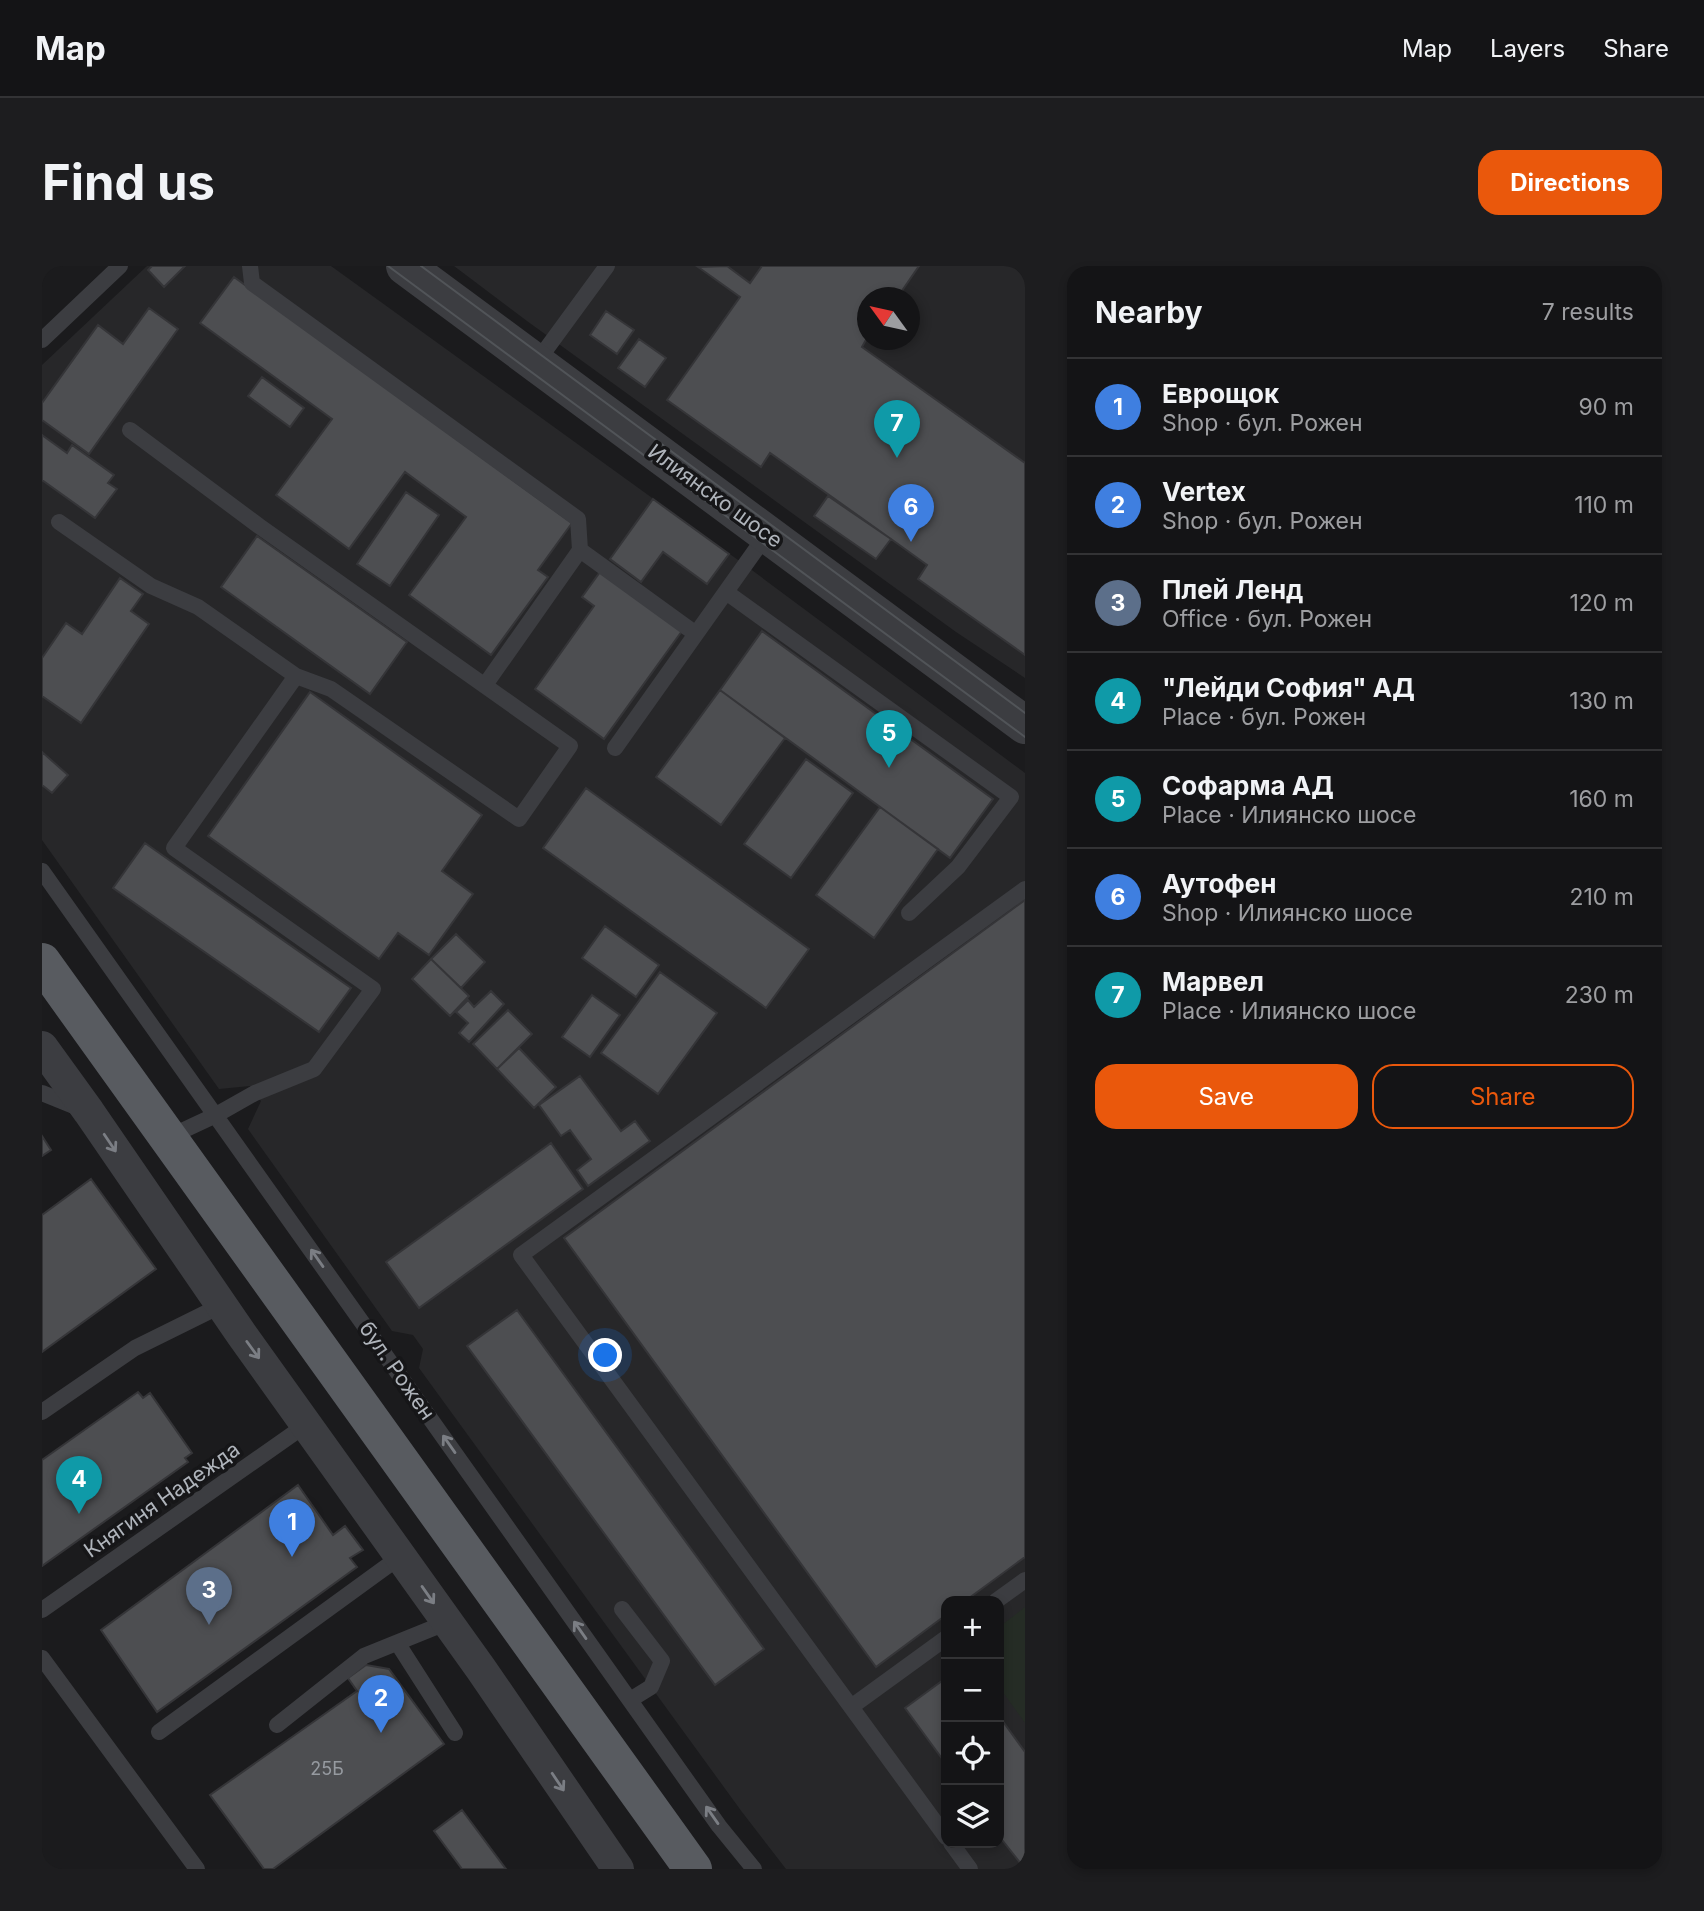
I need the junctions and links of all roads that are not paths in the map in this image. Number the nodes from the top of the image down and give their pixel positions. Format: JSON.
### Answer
{"nodes":[{"id":1,"x":120,"y":266,"type":"edge"},
{"id":2,"x":250,"y":266,"type":"edge"},
{"id":3,"x":405,"y":266,"type":"edge"},
{"id":4,"x":607,"y":266,"type":"edge"},
{"id":5,"x":42,"y":340,"type":"edge"},
{"id":6,"x":536,"y":363,"type":"junction"},
{"id":7,"x":130,"y":430,"type":"dead end"},
{"id":8,"x":59,"y":522,"type":"dead end"},
{"id":9,"x":767,"y":534,"type":"junction"},
{"id":10,"x":580,"y":550,"type":"junction"},
{"id":11,"x":726,"y":592,"type":"junction"},
{"id":12,"x":696,"y":634,"type":"junction"},
{"id":13,"x":296,"y":676,"type":"junction"},
{"id":14,"x":485,"y":685,"type":"junction"},
{"id":15,"x":1025,"y":725,"type":"edge"},
{"id":16,"x":615,"y":748,"type":"dead end"},
{"id":17,"x":42,"y":871,"type":"edge"},
{"id":18,"x":1025,"y":889,"type":"edge"},
{"id":19,"x":909,"y":913,"type":"dead end"},
{"id":20,"x":42,"y":962,"type":"edge"},
{"id":21,"x":42,"y":1047,"type":"edge"},
{"id":22,"x":42,"y":1093,"type":"edge"},
{"id":23,"x":89,"y":1112,"type":"junction"},
{"id":24,"x":216,"y":1115,"type":"junction"},
{"id":25,"x":169,"y":1137,"type":"junction"},
{"id":26,"x":222,"y":1305,"type":"junction"},
{"id":27,"x":42,"y":1412,"type":"edge"},
{"id":28,"x":307,"y":1424,"type":"junction"},
{"id":29,"x":401,"y":1556,"type":"junction"},
{"id":30,"x":1025,"y":1580,"type":"edge"},
{"id":31,"x":1003,"y":1596,"type":"edge"},
{"id":32,"x":622,"y":1609,"type":"dead end"},
{"id":33,"x":42,"y":1610,"type":"edge"},
{"id":34,"x":448,"y":1622,"type":"junction"},
{"id":35,"x":941,"y":1641,"type":"edge"},
{"id":36,"x":398,"y":1644,"type":"junction"},
{"id":37,"x":42,"y":1658,"type":"edge"},
{"id":38,"x":630,"y":1700,"type":"junction"},
{"id":39,"x":851,"y":1707,"type":"junction"},
{"id":40,"x":277,"y":1725,"type":"dead end"},
{"id":41,"x":159,"y":1732,"type":"dead end"},
{"id":42,"x":455,"y":1733,"type":"dead end"},
{"id":43,"x":941,"y":1830,"type":"edge"},
{"id":44,"x":955,"y":1848,"type":"edge"},
{"id":45,"x":198,"y":1869,"type":"edge"},
{"id":46,"x":618,"y":1869,"type":"edge"},
{"id":47,"x":693,"y":1869,"type":"edge"},
{"id":48,"x":754,"y":1869,"type":"edge"},
{"id":49,"x":970,"y":1869,"type":"edge"}],
"edges":[{"from":1,"to":5,"type":"lane"},
{"from":2,"to":10,"type":"lane"},
{"from":3,"to":6,"type":"street","name":"Илиянско шосе"},
{"from":4,"to":6,"type":"lane"},
{"from":6,"to":9,"type":"street","name":"Илиянско шосе"},
{"from":7,"to":14,"type":"lane"},
{"from":8,"to":13,"type":"lane"},
{"from":9,"to":11,"type":"lane"},
{"from":9,"to":15,"type":"street","name":"Илиянско шосе"},
{"from":10,"to":12,"type":"lane"},
{"from":10,"to":14,"type":"lane"},
{"from":11,"to":12,"type":"lane"},
{"from":11,"to":19,"type":"lane"},
{"from":12,"to":16,"type":"lane"},
{"from":13,"to":14,"type":"lane"},
{"from":13,"to":24,"type":"lane"},
{"from":17,"to":24,"type":"lane","name":"бул. Рожен"},
{"from":18,"to":39,"type":"lane"},
{"from":20,"to":25,"type":"main road"},
{"from":21,"to":23,"type":"street"},
{"from":22,"to":23,"type":"lane"},
{"from":23,"to":26,"type":"street","one_way":true},
{"from":24,"to":25,"type":"lane"},
{"from":38,"to":24,"type":"lane","name":"бул. Рожен","one_way":true},
{"from":25,"to":47,"type":"main road"},
{"from":26,"to":27,"type":"lane"},
{"from":26,"to":28,"type":"street","one_way":true},
{"from":28,"to":29,"type":"street"},
{"from":28,"to":33,"type":"lane","name":"Княгиня Надежда"},
{"from":29,"to":34,"type":"street","one_way":true},
{"from":29,"to":41,"type":"lane"},
{"from":30,"to":31,"type":"lane"},
{"from":32,"to":38,"type":"lane"},
{"from":34,"to":36,"type":"lane"},
{"from":34,"to":46,"type":"street","one_way":true},
{"from":35,"to":39,"type":"lane"},
{"from":36,"to":40,"type":"lane"},
{"from":36,"to":42,"type":"lane"},
{"from":37,"to":45,"type":"lane"},
{"from":48,"to":38,"type":"lane","name":"бул. Рожен","one_way":true},
{"from":39,"to":43,"type":"lane"},
{"from":44,"to":49,"type":"lane"}]}
